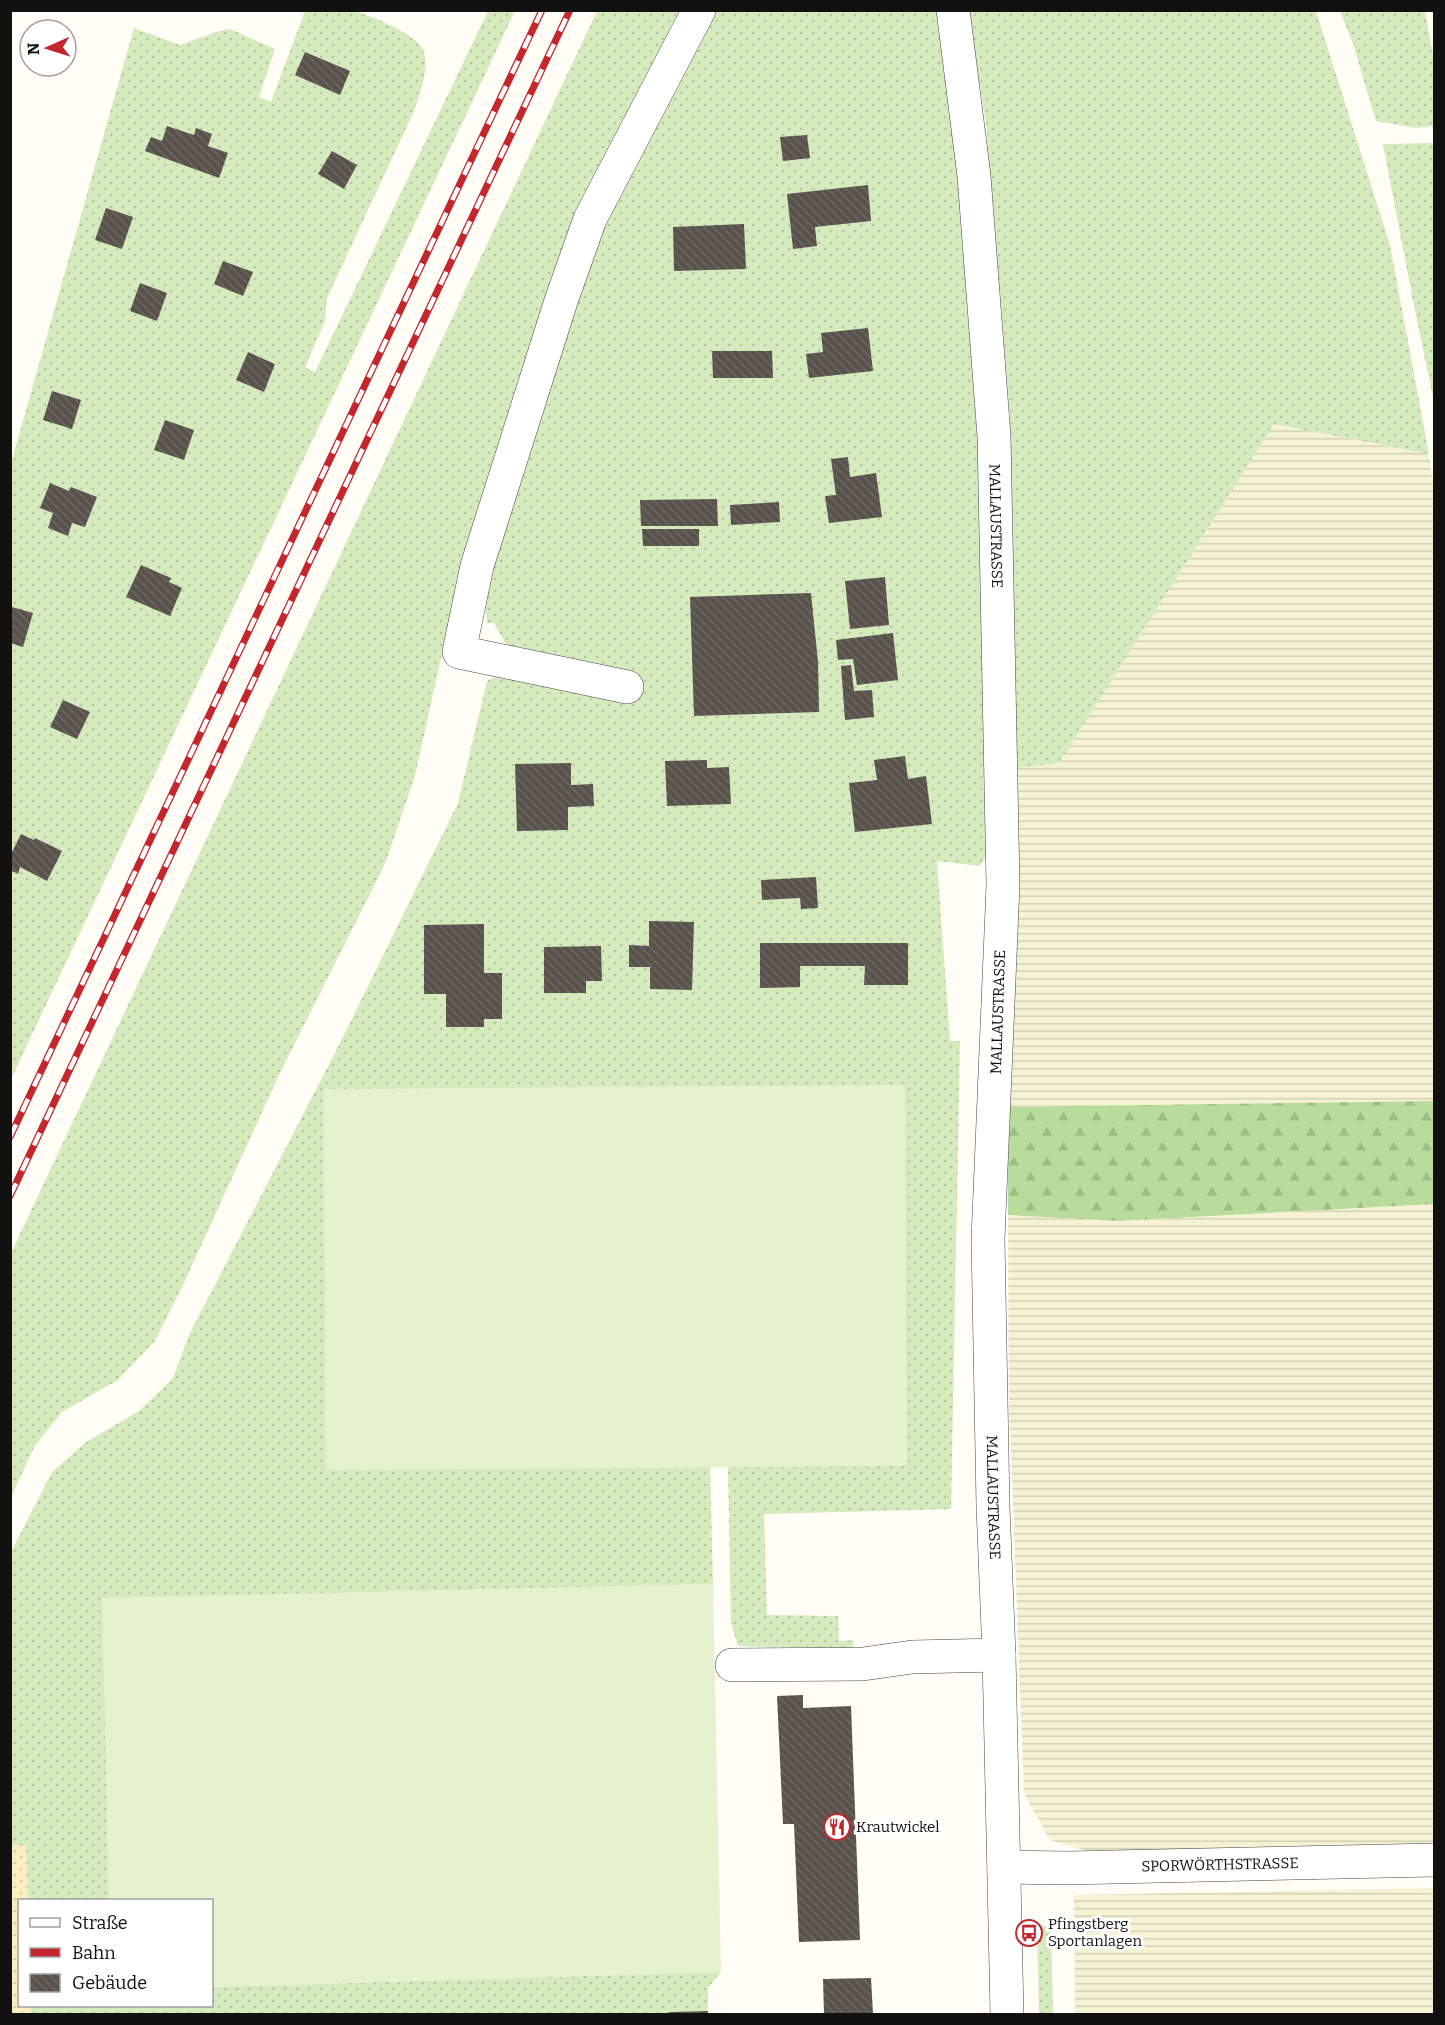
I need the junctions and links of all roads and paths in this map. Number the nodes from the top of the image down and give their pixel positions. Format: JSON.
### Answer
{"nodes":[{"id":1,"x":699,"y":10,"type":"edge"},
{"id":2,"x":953,"y":10,"type":"edge"},
{"id":3,"x":627,"y":687,"type":"dead end"},
{"id":4,"x":999,"y":1655,"type":"junction"},
{"id":5,"x":732,"y":1665,"type":"dead end"},
{"id":6,"x":1434,"y":1860,"type":"edge"},
{"id":7,"x":1004,"y":1867,"type":"junction"},
{"id":8,"x":1007,"y":2014,"type":"edge"}],
"edges":[{"from":1,"to":3,"type":"street"},
{"from":2,"to":4,"type":"street","name":"MALLAUSTRASSE"},
{"from":4,"to":5,"type":"street"},
{"from":4,"to":7,"type":"street","name":"MALLAUSTRASSE"},
{"from":6,"to":7,"type":"street","name":"SPORWÖRTHSTRASSE"},
{"from":7,"to":8,"type":"street","name":"MALLAUSTRASSE"}]}
